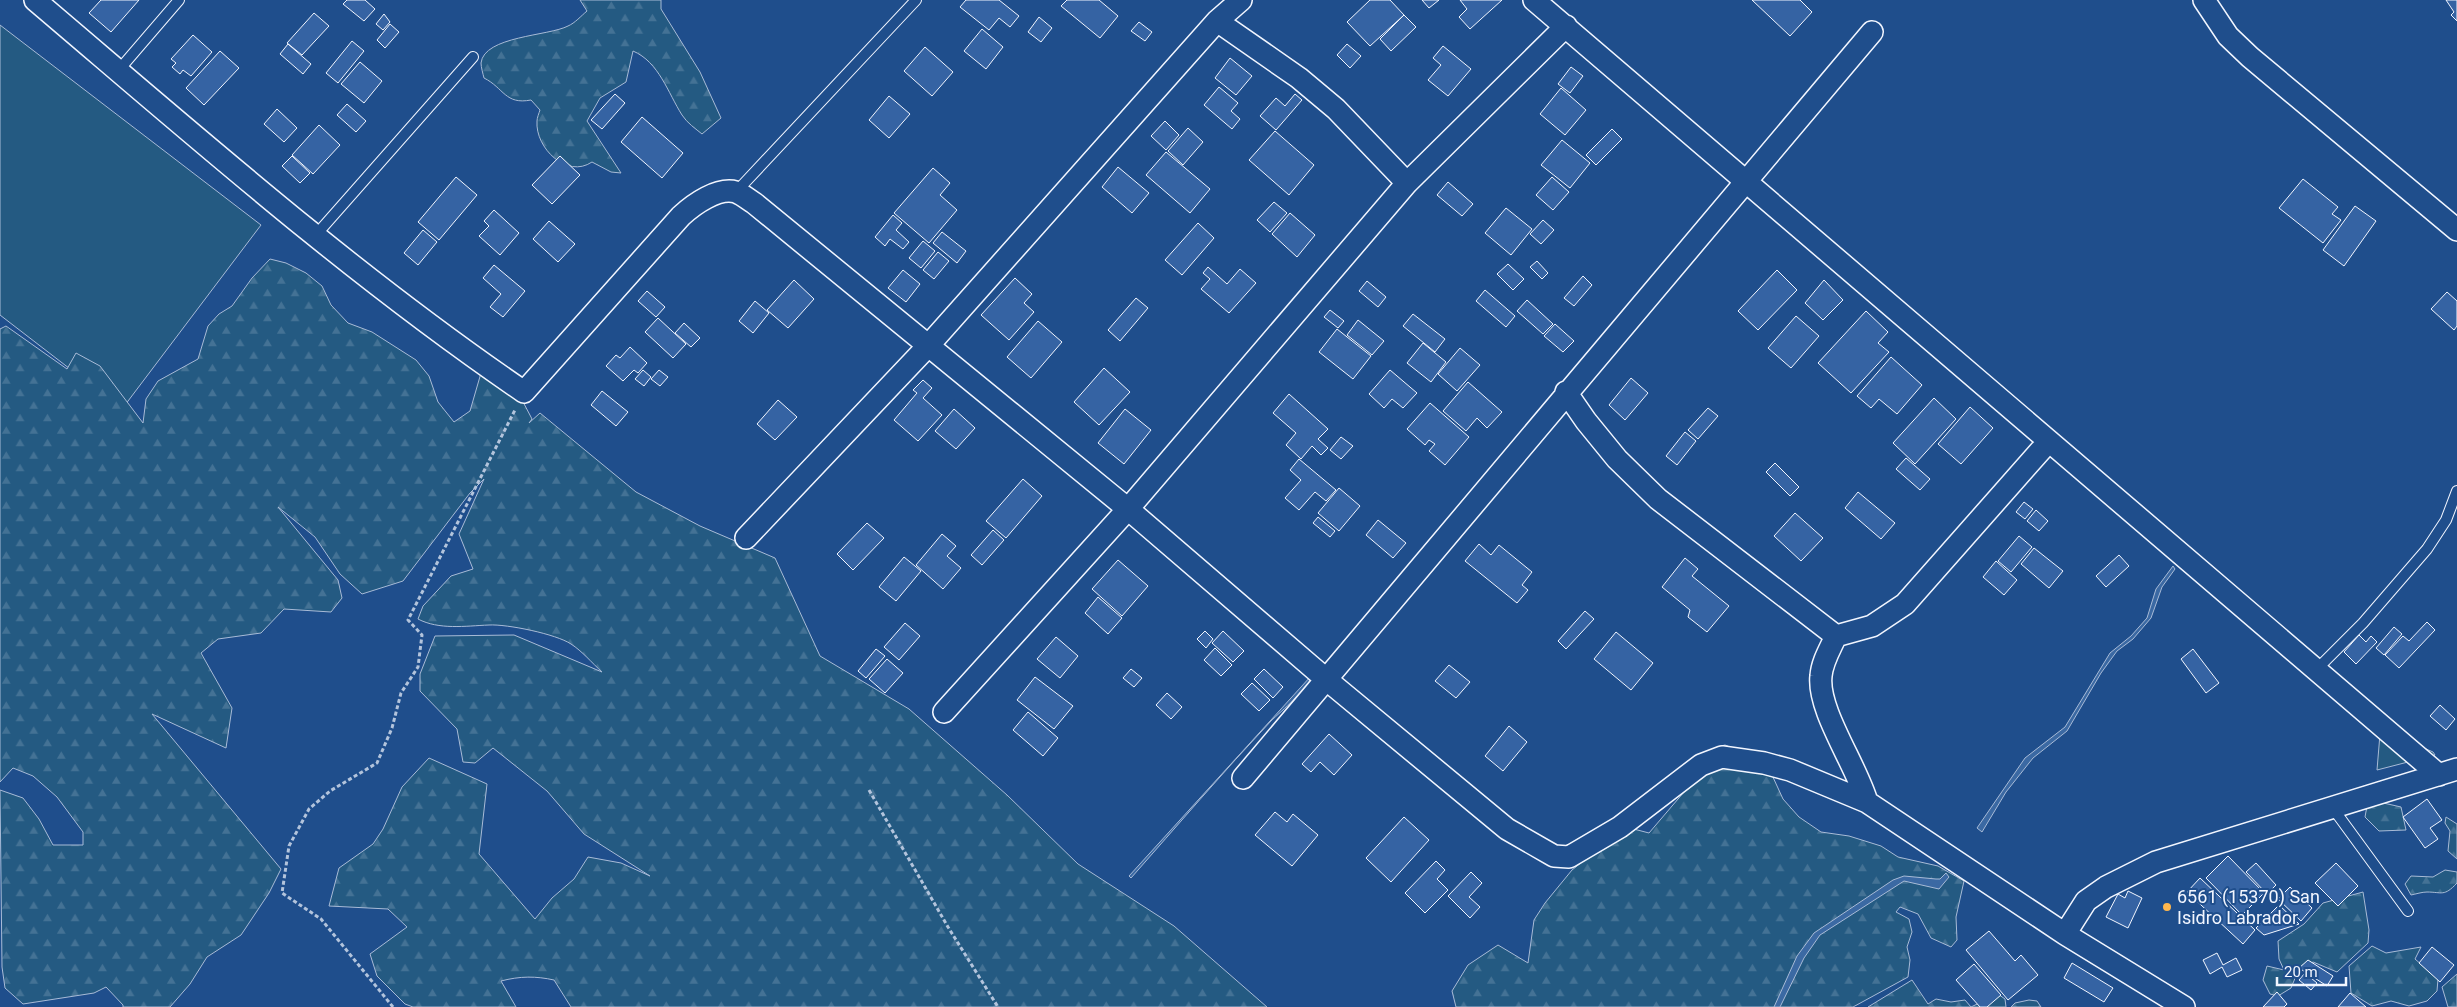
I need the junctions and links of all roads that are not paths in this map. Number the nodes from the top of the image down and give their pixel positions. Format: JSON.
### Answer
{"nodes":[{"id":1,"x":35,"y":0,"type":"edge"},
{"id":2,"x":179,"y":0,"type":"edge"},
{"id":3,"x":916,"y":0,"type":"edge"},
{"id":4,"x":1241,"y":0,"type":"edge"},
{"id":5,"x":1534,"y":0,"type":"edge"},
{"id":6,"x":2204,"y":0,"type":"edge"},
{"id":7,"x":1217,"y":21,"type":"junction"},
{"id":8,"x":1566,"y":26,"type":"junction"},
{"id":9,"x":1872,"y":32,"type":"dead end"},
{"id":10,"x":473,"y":57,"type":"dead end"},
{"id":11,"x":118,"y":71,"type":"junction"},
{"id":12,"x":1746,"y":181,"type":"junction"},
{"id":13,"x":1407,"y":183,"type":"junction"},
{"id":14,"x":736,"y":192,"type":"junction"},
{"id":15,"x":2457,"y":230,"type":"edge"},
{"id":16,"x":315,"y":236,"type":"junction"},
{"id":17,"x":928,"y":346,"type":"junction"},
{"id":18,"x":1566,"y":392,"type":"junction"},
{"id":19,"x":2049,"y":441,"type":"junction"},
{"id":20,"x":2457,"y":491,"type":"edge"},
{"id":21,"x":1128,"y":509,"type":"junction"},
{"id":22,"x":746,"y":538,"type":"dead end"},
{"id":23,"x":1836,"y":636,"type":"junction"},
{"id":24,"x":2317,"y":669,"type":"junction"},
{"id":25,"x":1327,"y":680,"type":"junction"},
{"id":26,"x":944,"y":712,"type":"dead end"},
{"id":27,"x":2448,"y":772,"type":"edge"},
{"id":28,"x":1243,"y":778,"type":"dead end"},
{"id":29,"x":1867,"y":802,"type":"junction"},
{"id":30,"x":2332,"y":807,"type":"junction"},
{"id":31,"x":2408,"y":911,"type":"dead end"},
{"id":32,"x":2065,"y":934,"type":"junction"},
{"id":33,"x":2184,"y":1007,"type":"edge"}],
"edges":[{"from":1,"to":11,"type":"street"},
{"from":2,"to":11,"type":"lane"},
{"from":3,"to":14,"type":"lane"},
{"from":4,"to":7,"type":"street"},
{"from":5,"to":8,"type":"street"},
{"from":6,"to":15,"type":"street"},
{"from":7,"to":13,"type":"street"},
{"from":7,"to":17,"type":"street"},
{"from":8,"to":12,"type":"street"},
{"from":8,"to":13,"type":"street"},
{"from":9,"to":12,"type":"street"},
{"from":10,"to":16,"type":"lane"},
{"from":11,"to":16,"type":"street"},
{"from":12,"to":18,"type":"street"},
{"from":12,"to":19,"type":"street"},
{"from":13,"to":21,"type":"street"},
{"from":14,"to":16,"type":"street"},
{"from":14,"to":17,"type":"street"},
{"from":17,"to":21,"type":"street"},
{"from":17,"to":22,"type":"street"},
{"from":18,"to":23,"type":"street"},
{"from":18,"to":25,"type":"street"},
{"from":19,"to":23,"type":"street"},
{"from":19,"to":24,"type":"street"},
{"from":20,"to":24,"type":"lane"},
{"from":21,"to":25,"type":"street"},
{"from":21,"to":26,"type":"street"},
{"from":23,"to":29,"type":"street"},
{"from":24,"to":27,"type":"street"},
{"from":25,"to":28,"type":"street"},
{"from":25,"to":29,"type":"street"},
{"from":27,"to":30,"type":"street"},
{"from":29,"to":32,"type":"street"},
{"from":30,"to":31,"type":"lane"},
{"from":30,"to":32,"type":"street"},
{"from":32,"to":33,"type":"street"}]}
